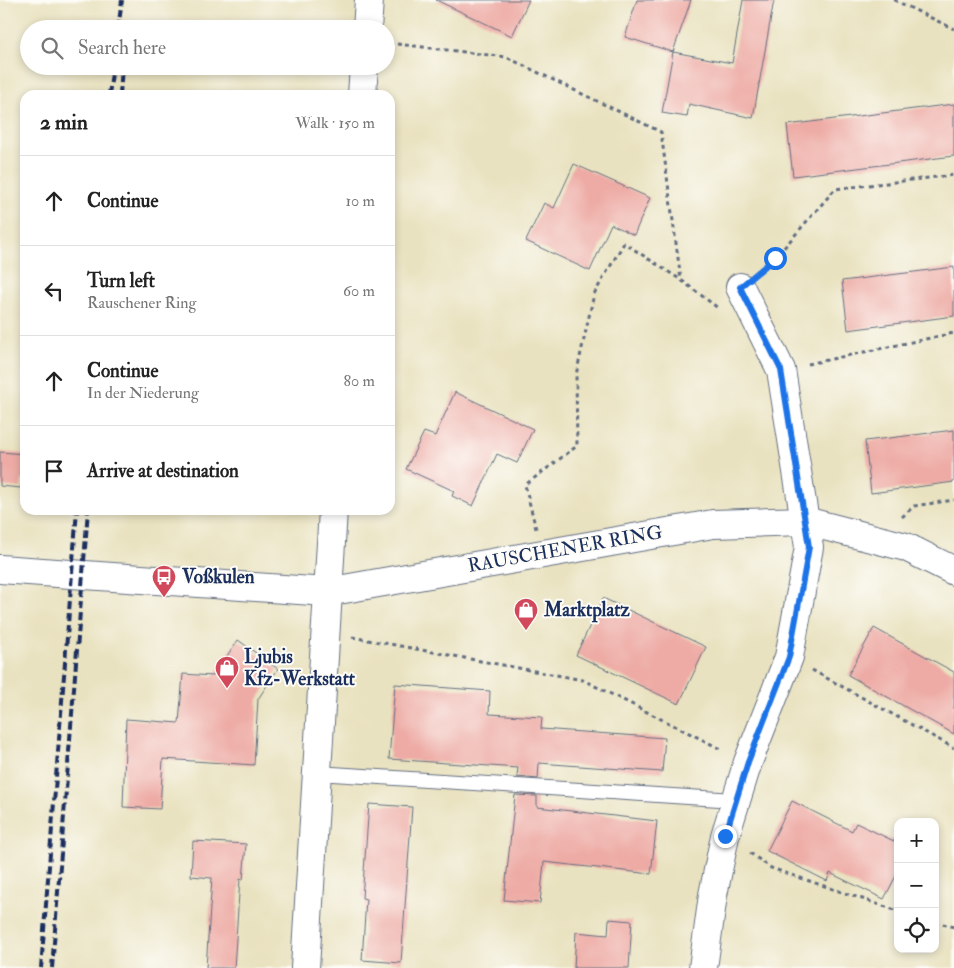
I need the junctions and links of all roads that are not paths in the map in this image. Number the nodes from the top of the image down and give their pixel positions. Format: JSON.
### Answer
{"nodes":[{"id":1,"x":369,"y":0,"type":"edge"},
{"id":2,"x":368,"y":20,"type":"edge"},
{"id":3,"x":363,"y":75,"type":"edge"},
{"id":4,"x":362,"y":90,"type":"edge"},
{"id":5,"x":740,"y":287,"type":"road end"},
{"id":6,"x":333,"y":515,"type":"edge"},
{"id":7,"x":805,"y":521,"type":"junction"},
{"id":8,"x":0,"y":569,"type":"edge"},
{"id":9,"x":954,"y":571,"type":"edge"},
{"id":10,"x":327,"y":592,"type":"junction"},
{"id":11,"x":317,"y":773,"type":"junction"},
{"id":12,"x":735,"y":800,"type":"junction"},
{"id":13,"x":305,"y":968,"type":"edge"},
{"id":14,"x":703,"y":968,"type":"edge"}],
"edges":[{"from":1,"to":2,"type":"street"},
{"from":3,"to":4,"type":"street"},
{"from":5,"to":7,"type":"street"},
{"from":6,"to":10,"type":"street"},
{"from":7,"to":9,"type":"street","name":"RAUSCHENER RING"},
{"from":7,"to":10,"type":"street","name":"RAUSCHENER RING"},
{"from":7,"to":12,"type":"street"},
{"from":8,"to":10,"type":"street"},
{"from":10,"to":11,"type":"street"},
{"from":11,"to":12,"type":"lane"},
{"from":11,"to":13,"type":"street"},
{"from":12,"to":14,"type":"street"}]}
